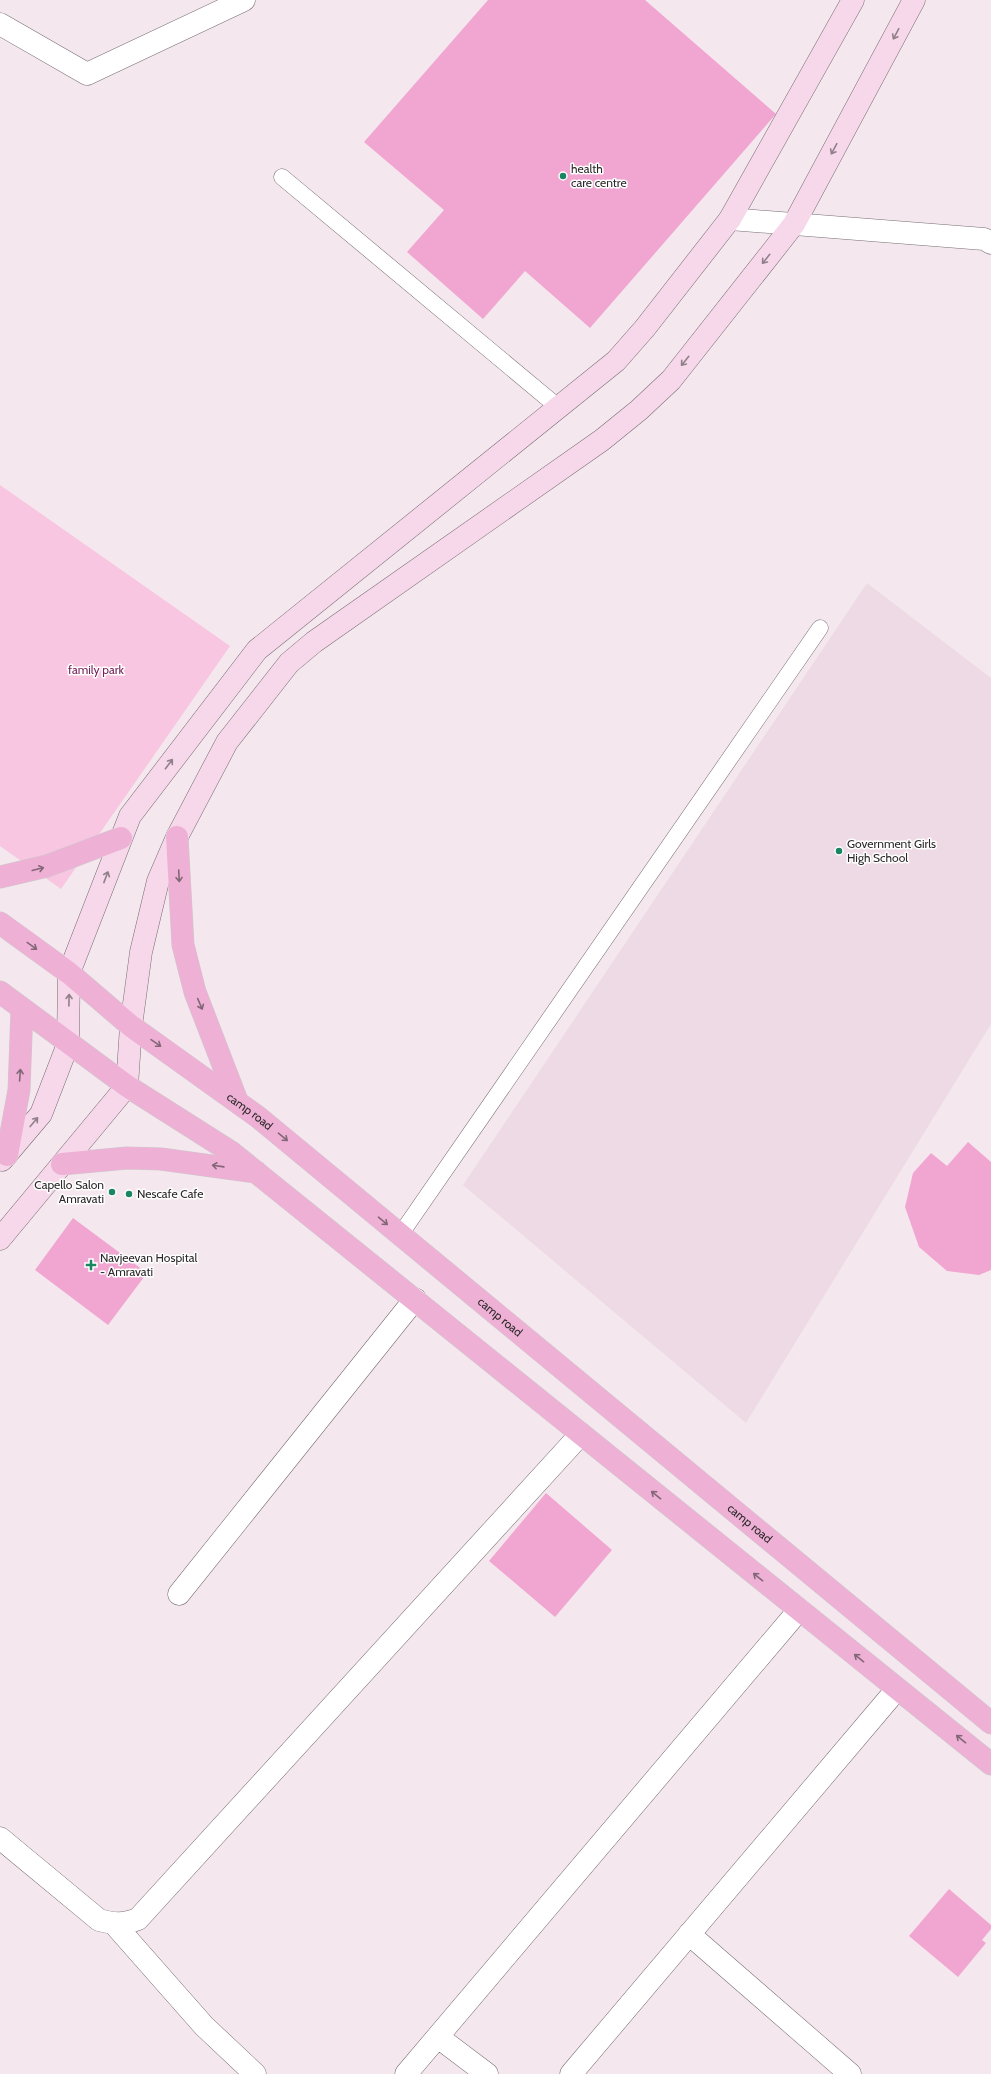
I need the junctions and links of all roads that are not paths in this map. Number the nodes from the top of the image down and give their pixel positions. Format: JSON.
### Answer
{"nodes":[{"id":1,"x":244,"y":0,"type":"edge"},
{"id":2,"x":853,"y":0,"type":"edge"},
{"id":3,"x":914,"y":0,"type":"edge"},
{"id":4,"x":0,"y":24,"type":"edge"},
{"id":5,"x":282,"y":177,"type":"dead end"},
{"id":6,"x":730,"y":219,"type":"junction"},
{"id":7,"x":794,"y":224,"type":"junction"},
{"id":8,"x":991,"y":243,"type":"edge"},
{"id":9,"x":558,"y":407,"type":"junction"},
{"id":10,"x":820,"y":628,"type":"dead end"},
{"id":11,"x":177,"y":837,"type":"junction"},
{"id":12,"x":121,"y":838,"type":"junction"},
{"id":13,"x":0,"y":877,"type":"edge"},
{"id":14,"x":0,"y":923,"type":"edge"},
{"id":15,"x":69,"y":973,"type":"junction"},
{"id":16,"x":0,"y":992,"type":"edge"},
{"id":17,"x":22,"y":1009,"type":"junction"},
{"id":18,"x":131,"y":1026,"type":"junction"},
{"id":19,"x":68,"y":1044,"type":"junction"},
{"id":20,"x":127,"y":1086,"type":"junction"},
{"id":21,"x":237,"y":1101,"type":"junction"},
{"id":22,"x":3,"y":1158,"type":"edge"},
{"id":23,"x":62,"y":1164,"type":"junction"},
{"id":24,"x":256,"y":1172,"type":"junction"},
{"id":25,"x":400,"y":1235,"type":"junction"},
{"id":26,"x":0,"y":1239,"type":"edge"},
{"id":27,"x":415,"y":1299,"type":"junction"},
{"id":28,"x":581,"y":1434,"type":"junction"},
{"id":29,"x":179,"y":1594,"type":"dead end"},
{"id":30,"x":799,"y":1610,"type":"junction"},
{"id":31,"x":897,"y":1689,"type":"junction"},
{"id":32,"x":991,"y":1723,"type":"edge"},
{"id":33,"x":991,"y":1764,"type":"edge"},
{"id":34,"x":0,"y":1838,"type":"edge"},
{"id":35,"x":115,"y":1924,"type":"junction"},
{"id":36,"x":689,"y":1934,"type":"junction"},
{"id":37,"x":438,"y":2037,"type":"junction"},
{"id":38,"x":255,"y":2074,"type":"edge"},
{"id":39,"x":406,"y":2074,"type":"edge"},
{"id":40,"x":487,"y":2074,"type":"edge"},
{"id":41,"x":571,"y":2074,"type":"edge"},
{"id":42,"x":850,"y":2074,"type":"edge"}],
"edges":[{"from":1,"to":4,"type":"street"},
{"from":2,"to":6,"type":"street"},
{"from":3,"to":7,"type":"street","one_way":true},
{"from":5,"to":9,"type":"lane"},
{"from":6,"to":7,"type":"street"},
{"from":6,"to":9,"type":"street"},
{"from":7,"to":8,"type":"street"},
{"from":7,"to":11,"type":"street","one_way":true},
{"from":12,"to":9,"type":"street","one_way":true},
{"from":10,"to":25,"type":"lane"},
{"from":11,"to":18,"type":"street"},
{"from":11,"to":21,"type":"main road","one_way":true},
{"from":13,"to":12,"type":"main road","one_way":true},
{"from":15,"to":12,"type":"street","one_way":true},
{"from":14,"to":15,"type":"main road","name":"camp road","one_way":true},
{"from":15,"to":18,"type":"main road","name":"camp road"},
{"from":19,"to":15,"type":"street","one_way":true},
{"from":16,"to":17,"type":"main road"},
{"from":17,"to":19,"type":"main road"},
{"from":22,"to":17,"type":"main road","one_way":true},
{"from":18,"to":20,"type":"street"},
{"from":18,"to":21,"type":"main road","name":"camp road","one_way":true},
{"from":19,"to":20,"type":"main road"},
{"from":22,"to":19,"type":"street","one_way":true},
{"from":20,"to":23,"type":"street"},
{"from":20,"to":24,"type":"main road"},
{"from":21,"to":25,"type":"main road","name":"camp road","one_way":true},
{"from":24,"to":23,"type":"main road","one_way":true},
{"from":23,"to":26,"type":"street"},
{"from":24,"to":27,"type":"main road"},
{"from":25,"to":32,"type":"main road","name":"camp road"},
{"from":27,"to":28,"type":"main road"},
{"from":27,"to":29,"type":"street"},
{"from":30,"to":28,"type":"main road","one_way":true},
{"from":28,"to":35,"type":"street"},
{"from":31,"to":30,"type":"main road","one_way":true},
{"from":30,"to":37,"type":"street"},
{"from":33,"to":31,"type":"main road","one_way":true},
{"from":31,"to":36,"type":"street"},
{"from":34,"to":35,"type":"street"},
{"from":35,"to":38,"type":"street"},
{"from":36,"to":41,"type":"street"},
{"from":36,"to":42,"type":"street"},
{"from":37,"to":39,"type":"street"},
{"from":37,"to":40,"type":"street"}]}
